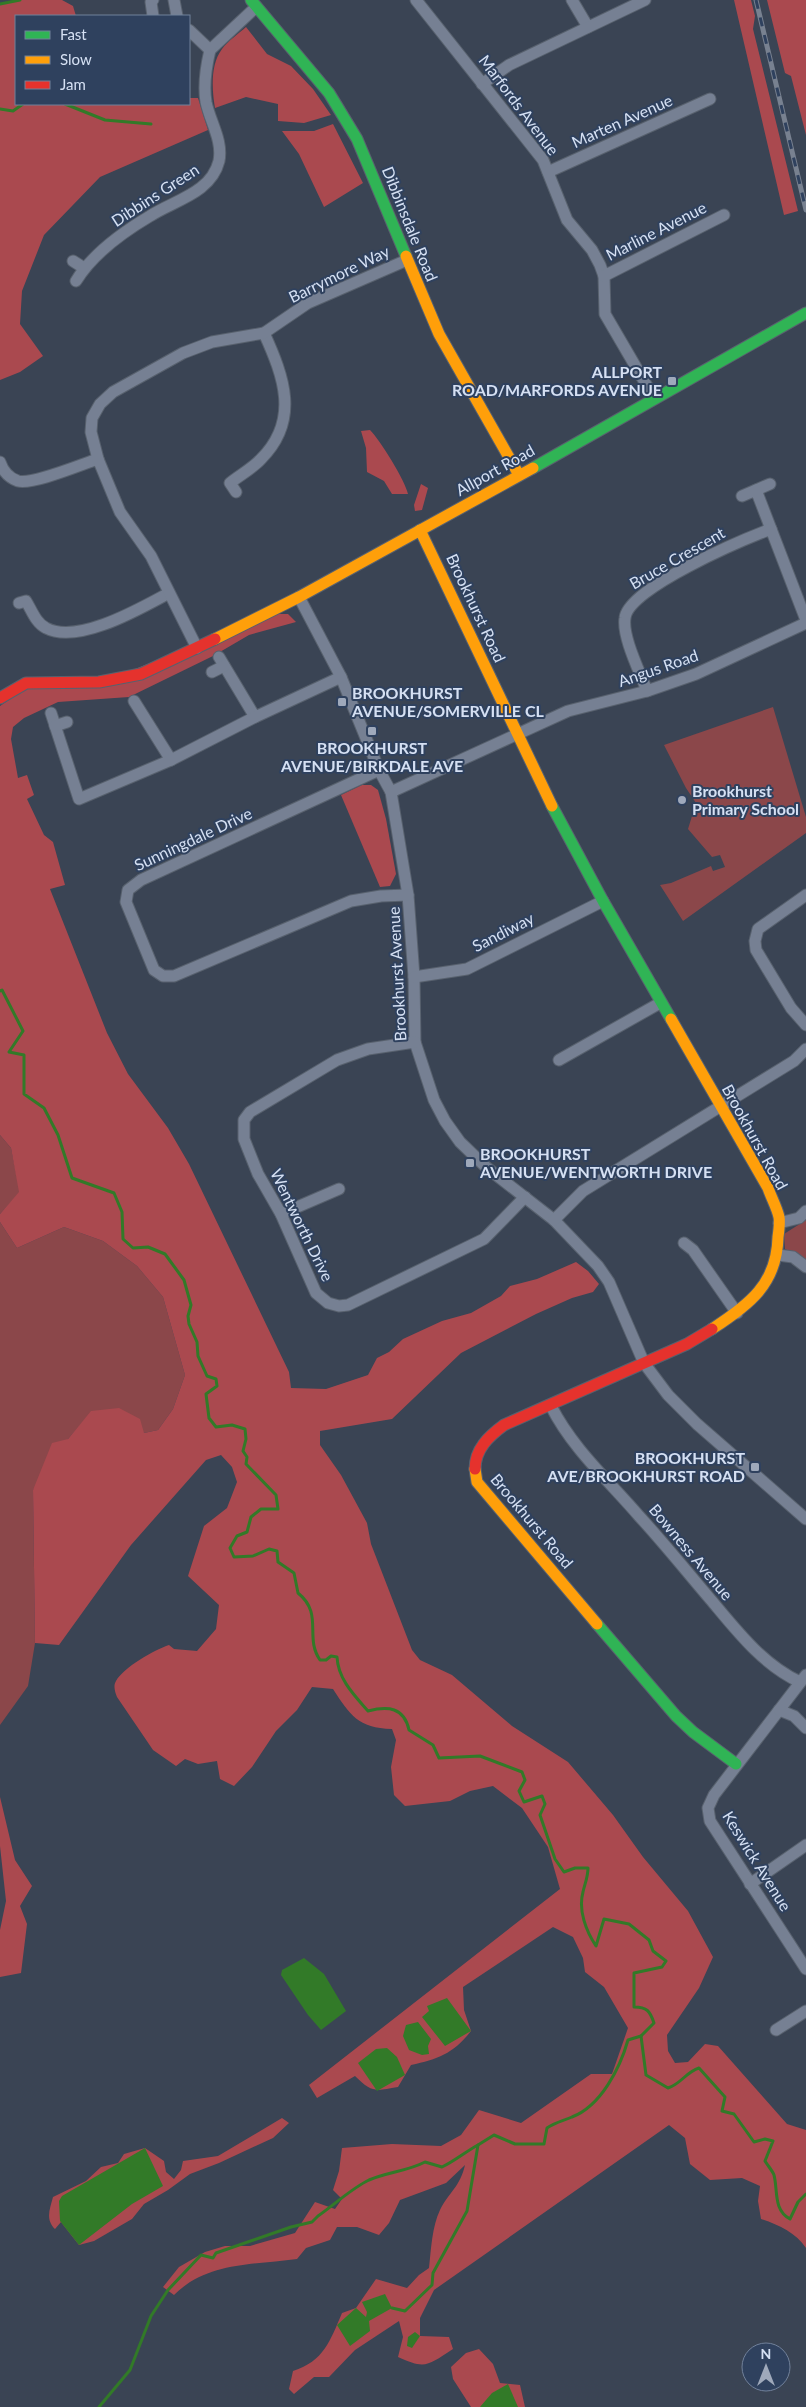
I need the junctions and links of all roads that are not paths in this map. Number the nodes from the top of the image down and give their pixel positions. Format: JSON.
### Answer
{"nodes":[{"id":1,"x":154,"y":0,"type":"edge"},
{"id":2,"x":174,"y":0,"type":"edge"},
{"id":3,"x":416,"y":0,"type":"edge"},
{"id":4,"x":572,"y":0,"type":"edge"},
{"id":5,"x":645,"y":0,"type":"edge"},
{"id":6,"x":253,"y":4,"type":"edge"},
{"id":7,"x":152,"y":15,"type":"edge"},
{"id":8,"x":177,"y":15,"type":"edge"},
{"id":9,"x":588,"y":27,"type":"junction"},
{"id":10,"x":190,"y":31,"type":"edge"},
{"id":11,"x":210,"y":50,"type":"junction"},
{"id":12,"x":482,"y":84,"type":"junction"},
{"id":13,"x":710,"y":99,"type":"dead end"},
{"id":14,"x":548,"y":172,"type":"junction"},
{"id":15,"x":724,"y":215,"type":"dead end"},
{"id":16,"x":406,"y":260,"type":"junction"},
{"id":17,"x":73,"y":262,"type":"dead end"},
{"id":18,"x":84,"y":268,"type":"junction"},
{"id":19,"x":604,"y":276,"type":"junction"},
{"id":20,"x":76,"y":281,"type":"dead end"},
{"id":21,"x":806,"y":314,"type":"edge"},
{"id":22,"x":264,"y":333,"type":"junction"},
{"id":23,"x":654,"y":398,"type":"junction"},
{"id":24,"x":98,"y":459,"type":"junction"},
{"id":25,"x":0,"y":462,"type":"edge"},
{"id":26,"x":519,"y":475,"type":"junction"},
{"id":27,"x":230,"y":482,"type":"dead end"},
{"id":28,"x":770,"y":484,"type":"dead end"},
{"id":29,"x":756,"y":490,"type":"junction"},
{"id":30,"x":742,"y":496,"type":"dead end"},
{"id":31,"x":771,"y":529,"type":"junction"},
{"id":32,"x":420,"y":530,"type":"junction"},
{"id":33,"x":169,"y":593,"type":"junction"},
{"id":34,"x":299,"y":597,"type":"junction"},
{"id":35,"x":19,"y":603,"type":"dead end"},
{"id":36,"x":806,"y":621,"type":"edge"},
{"id":37,"x":197,"y":648,"type":"junction"},
{"id":38,"x":212,"y":672,"type":"dead end"},
{"id":39,"x":341,"y":677,"type":"junction"},
{"id":40,"x":647,"y":691,"type":"junction"},
{"id":41,"x":0,"y":698,"type":"edge"},
{"id":42,"x":134,"y":701,"type":"dead end"},
{"id":43,"x":51,"y":713,"type":"dead end"},
{"id":44,"x":254,"y":717,"type":"junction"},
{"id":45,"x":67,"y":722,"type":"dead end"},
{"id":46,"x":55,"y":726,"type":"junction"},
{"id":47,"x":518,"y":735,"type":"junction"},
{"id":48,"x":171,"y":760,"type":"junction"},
{"id":49,"x":379,"y":770,"type":"junction"},
{"id":50,"x":391,"y":792,"type":"junction"},
{"id":51,"x":408,"y":895,"type":"junction"},
{"id":52,"x":806,"y":895,"type":"edge"},
{"id":53,"x":602,"y":901,"type":"junction"},
{"id":54,"x":414,"y":977,"type":"junction"},
{"id":55,"x":660,"y":1003,"type":"junction"},
{"id":56,"x":806,"y":1025,"type":"edge"},
{"id":57,"x":415,"y":1042,"type":"junction"},
{"id":58,"x":806,"y":1049,"type":"edge"},
{"id":59,"x":559,"y":1060,"type":"dead end"},
{"id":60,"x":720,"y":1105,"type":"junction"},
{"id":61,"x":339,"y":1189,"type":"dead end"},
{"id":62,"x":525,"y":1197,"type":"junction"},
{"id":63,"x":806,"y":1211,"type":"edge"},
{"id":64,"x":281,"y":1214,"type":"junction"},
{"id":65,"x":554,"y":1220,"type":"junction"},
{"id":66,"x":779,"y":1223,"type":"junction"},
{"id":67,"x":692,"y":1244,"type":"dead end"},
{"id":68,"x":778,"y":1255,"type":"junction"},
{"id":69,"x":806,"y":1267,"type":"edge"},
{"id":70,"x":737,"y":1313,"type":"junction"},
{"id":71,"x":644,"y":1364,"type":"junction"},
{"id":72,"x":551,"y":1406,"type":"junction"},
{"id":73,"x":806,"y":1519,"type":"edge"},
{"id":74,"x":803,"y":1678,"type":"edge"},
{"id":75,"x":780,"y":1710,"type":"junction"},
{"id":76,"x":806,"y":1728,"type":"edge"},
{"id":77,"x":736,"y":1764,"type":"junction"},
{"id":78,"x":806,"y":1845,"type":"edge"},
{"id":79,"x":750,"y":1884,"type":"junction"},
{"id":80,"x":806,"y":1969,"type":"edge"},
{"id":81,"x":806,"y":2011,"type":"edge"},
{"id":82,"x":776,"y":2030,"type":"dead end"}],
"edges":[{"from":1,"to":7,"type":"street"},
{"from":2,"to":8,"type":"street"},
{"from":3,"to":12,"type":"street","name":"Marfords Avenue"},
{"from":4,"to":9,"type":"street"},
{"from":5,"to":9,"type":"street"},
{"from":6,"to":11,"type":"street"},
{"from":6,"to":16,"type":"street","name":"Dibbinsdale Road"},
{"from":9,"to":12,"type":"street"},
{"from":10,"to":11,"type":"street"},
{"from":11,"to":18,"type":"street","name":"Dibbins Green"},
{"from":12,"to":14,"type":"street","name":"Marfords Avenue"},
{"from":13,"to":14,"type":"street","name":"Marten Avenue"},
{"from":14,"to":19,"type":"street","name":"Marfords Avenue"},
{"from":15,"to":19,"type":"street","name":"Marline Avenue"},
{"from":16,"to":22,"type":"street","name":"Barrymore Way"},
{"from":16,"to":26,"type":"street","name":"Dibbinsdale Road"},
{"from":17,"to":18,"type":"street"},
{"from":18,"to":20,"type":"street","name":"Dibbins Green"},
{"from":19,"to":23,"type":"street","name":"Marfords Avenue"},
{"from":21,"to":23,"type":"street","name":"Allport Road"},
{"from":22,"to":24,"type":"street","name":"Barrymore Way"},
{"from":22,"to":27,"type":"street"},
{"from":23,"to":26,"type":"street","name":"Allport Road"},
{"from":24,"to":25,"type":"street"},
{"from":24,"to":33,"type":"street","name":"Barrymore Way"},
{"from":26,"to":32,"type":"street","name":"Allport Road"},
{"from":28,"to":29,"type":"street"},
{"from":29,"to":30,"type":"street"},
{"from":29,"to":31,"type":"street"},
{"from":31,"to":36,"type":"street"},
{"from":31,"to":40,"type":"street","name":"Bruce Crescent"},
{"from":32,"to":34,"type":"street","name":"Allport Road"},
{"from":32,"to":47,"type":"street","name":"Brookhurst Road"},
{"from":33,"to":35,"type":"street"},
{"from":33,"to":37,"type":"street","name":"Barrymore Way"},
{"from":34,"to":37,"type":"street","name":"Allport Road"},
{"from":34,"to":39,"type":"street","name":"Brookhurst Avenue"},
{"from":36,"to":40,"type":"street","name":"Angus Road"},
{"from":37,"to":41,"type":"street","name":"Allport Road"},
{"from":38,"to":44,"type":"street"},
{"from":39,"to":44,"type":"street"},
{"from":39,"to":49,"type":"street","name":"Brookhurst Avenue"},
{"from":40,"to":47,"type":"street","name":"Angus Road"},
{"from":42,"to":48,"type":"street"},
{"from":43,"to":46,"type":"street"},
{"from":44,"to":48,"type":"street"},
{"from":45,"to":46,"type":"street"},
{"from":46,"to":48,"type":"street"},
{"from":47,"to":50,"type":"street","name":"Angus Road"},
{"from":47,"to":53,"type":"street","name":"Brookhurst Road"},
{"from":49,"to":50,"type":"street","name":"Brookhurst Avenue"},
{"from":49,"to":51,"type":"street","name":"Sunningdale Drive"},
{"from":50,"to":51,"type":"street","name":"Brookhurst Avenue"},
{"from":51,"to":54,"type":"street","name":"Brookhurst Avenue"},
{"from":52,"to":56,"type":"street"},
{"from":53,"to":54,"type":"street","name":"Sandiway"},
{"from":53,"to":55,"type":"street","name":"Brookhurst Road"},
{"from":54,"to":57,"type":"street","name":"Brookhurst Avenue"},
{"from":55,"to":59,"type":"street"},
{"from":55,"to":60,"type":"street","name":"Brookhurst Road"},
{"from":57,"to":62,"type":"street","name":"Brookhurst Avenue"},
{"from":57,"to":64,"type":"street","name":"Wentworth Drive"},
{"from":58,"to":60,"type":"street"},
{"from":60,"to":65,"type":"street"},
{"from":60,"to":66,"type":"street","name":"Brookhurst Road"},
{"from":61,"to":64,"type":"street"},
{"from":62,"to":64,"type":"street","name":"Wentworth Drive"},
{"from":62,"to":65,"type":"street","name":"Brookhurst Avenue"},
{"from":63,"to":66,"type":"street"},
{"from":65,"to":71,"type":"street","name":"Brookhurst Avenue"},
{"from":66,"to":68,"type":"street","name":"Brookhurst Road"},
{"from":67,"to":70,"type":"street"},
{"from":68,"to":69,"type":"street"},
{"from":68,"to":70,"type":"street","name":"Brookhurst Road"},
{"from":70,"to":71,"type":"street","name":"Brookhurst Road"},
{"from":71,"to":72,"type":"street","name":"Brookhurst Road"},
{"from":71,"to":73,"type":"street","name":"Brookhurst Avenue"},
{"from":72,"to":74,"type":"street","name":"Bowness Avenue"},
{"from":72,"to":77,"type":"street","name":"Brookhurst Road"},
{"from":74,"to":75,"type":"street","name":"Keswick Avenue"},
{"from":75,"to":76,"type":"street"},
{"from":75,"to":77,"type":"street","name":"Keswick Avenue"},
{"from":77,"to":79,"type":"street","name":"Keswick Avenue"},
{"from":78,"to":79,"type":"street"},
{"from":79,"to":80,"type":"street","name":"Keswick Avenue"},
{"from":81,"to":82,"type":"street"}]}
